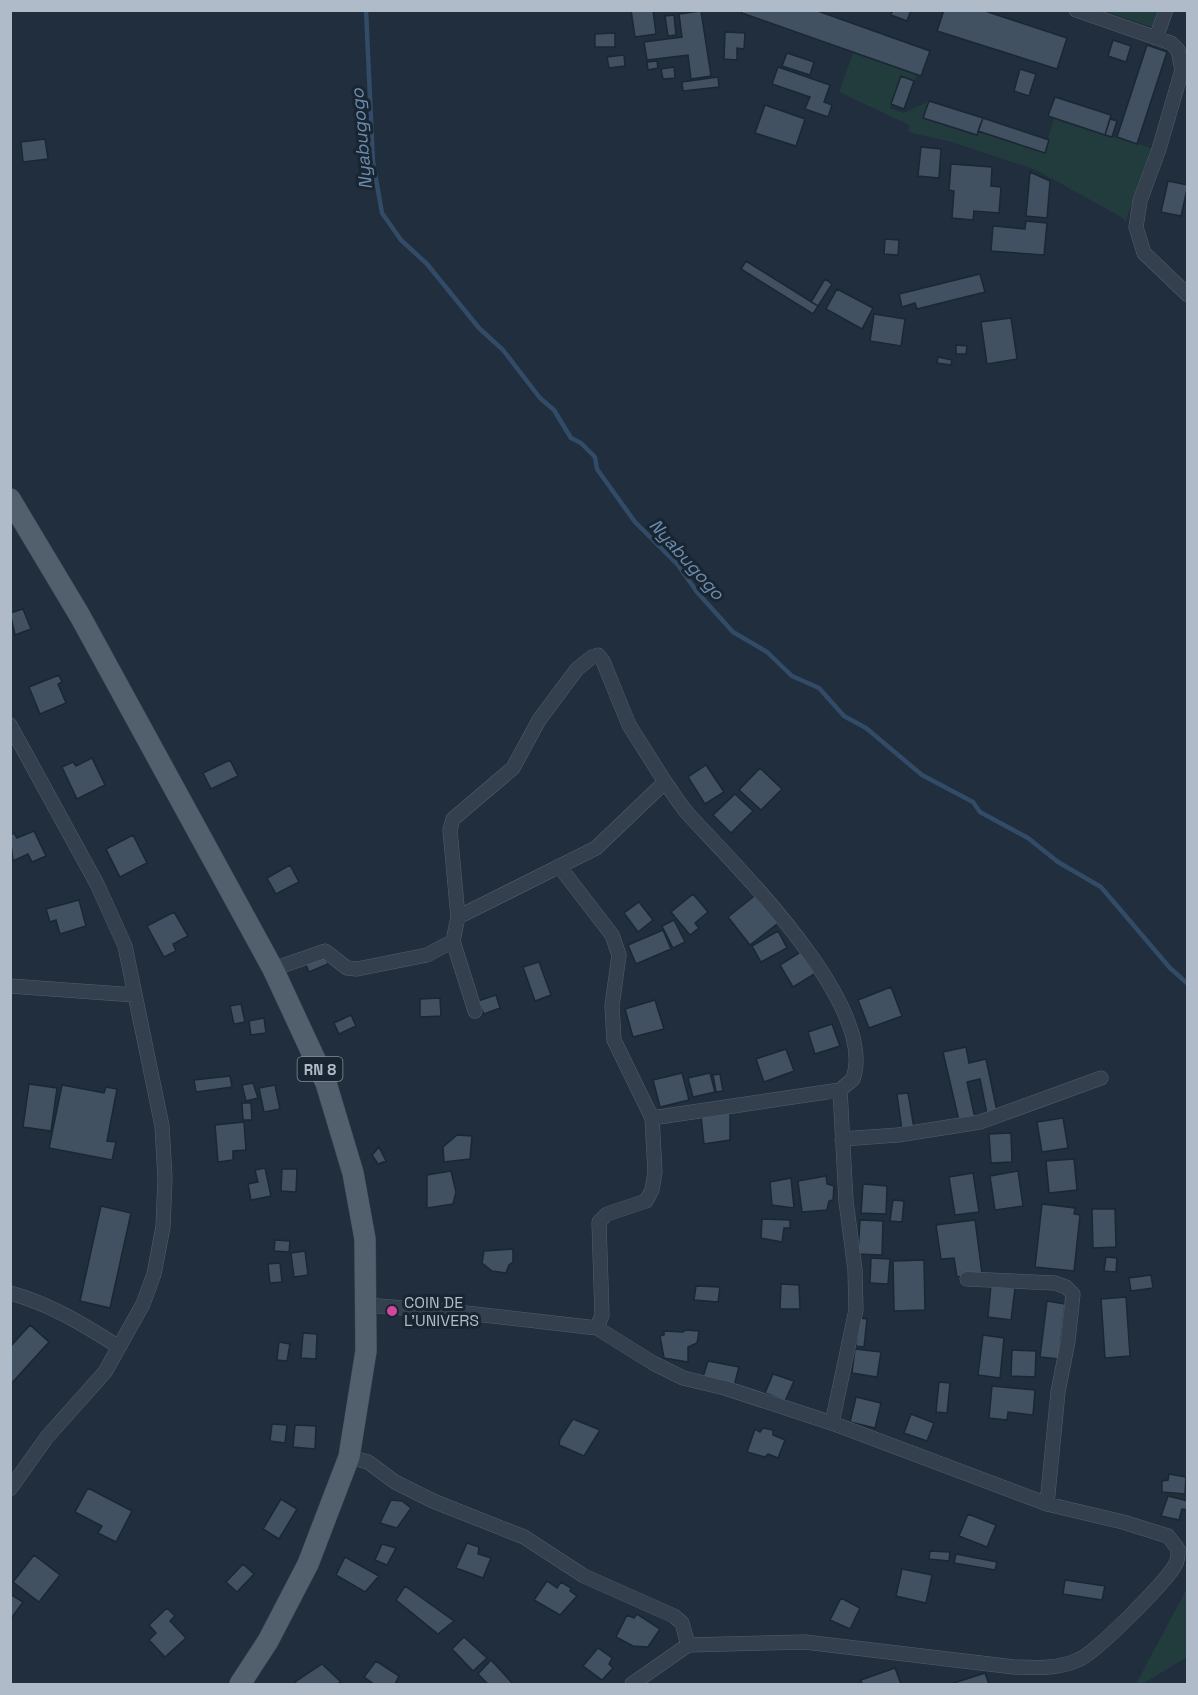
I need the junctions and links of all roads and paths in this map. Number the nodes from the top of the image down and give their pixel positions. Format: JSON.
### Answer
{"nodes":[{"id":1,"x":1076,"y":10,"type":"edge"},
{"id":2,"x":1166,"y":10,"type":"edge"},
{"id":3,"x":1156,"y":38,"type":"junction"},
{"id":4,"x":1188,"y":295,"type":"edge"},
{"id":5,"x":10,"y":499,"type":"edge"},
{"id":6,"x":10,"y":725,"type":"edge"},
{"id":7,"x":665,"y":782,"type":"junction"},
{"id":8,"x":560,"y":866,"type":"junction"},
{"id":9,"x":458,"y":917,"type":"junction"},
{"id":10,"x":453,"y":940,"type":"junction"},
{"id":11,"x":273,"y":969,"type":"junction"},
{"id":12,"x":10,"y":986,"type":"edge"},
{"id":13,"x":135,"y":995,"type":"junction"},
{"id":14,"x":475,"y":1011,"type":"dead end"},
{"id":15,"x":1101,"y":1078,"type":"dead end"},
{"id":16,"x":840,"y":1090,"type":"junction"},
{"id":17,"x":652,"y":1118,"type":"junction"},
{"id":18,"x":842,"y":1139,"type":"junction"},
{"id":19,"x":967,"y":1279,"type":"dead end"},
{"id":20,"x":10,"y":1293,"type":"edge"},
{"id":21,"x":366,"y":1305,"type":"junction"},
{"id":22,"x":597,"y":1328,"type":"junction"},
{"id":23,"x":119,"y":1347,"type":"junction"},
{"id":24,"x":832,"y":1424,"type":"junction"},
{"id":25,"x":349,"y":1457,"type":"junction"},
{"id":26,"x":10,"y":1489,"type":"edge"},
{"id":27,"x":1047,"y":1504,"type":"junction"},
{"id":28,"x":688,"y":1645,"type":"junction"},
{"id":29,"x":240,"y":1684,"type":"edge"},
{"id":30,"x":632,"y":1684,"type":"edge"}],
"edges":[{"from":1,"to":3,"type":"street"},
{"from":2,"to":3,"type":"street"},
{"from":3,"to":4,"type":"street"},
{"from":5,"to":11,"type":"main road","number":"RN 8"},
{"from":6,"to":13,"type":"street"},
{"from":7,"to":8,"type":"street"},
{"from":7,"to":9,"type":"street"},
{"from":7,"to":16,"type":"street"},
{"from":8,"to":9,"type":"street"},
{"from":8,"to":17,"type":"street"},
{"from":9,"to":10,"type":"street"},
{"from":10,"to":11,"type":"street"},
{"from":10,"to":14,"type":"street"},
{"from":11,"to":21,"type":"main road","number":"RN 8"},
{"from":12,"to":13,"type":"street"},
{"from":13,"to":23,"type":"street"},
{"from":15,"to":18,"type":"street"},
{"from":16,"to":17,"type":"street"},
{"from":16,"to":18,"type":"street"},
{"from":17,"to":22,"type":"street"},
{"from":18,"to":24,"type":"street"},
{"from":19,"to":27,"type":"street"},
{"from":20,"to":23,"type":"street"},
{"from":21,"to":22,"type":"street"},
{"from":21,"to":25,"type":"main road","number":"RN 8"},
{"from":22,"to":24,"type":"street"},
{"from":23,"to":26,"type":"street"},
{"from":24,"to":27,"type":"street"},
{"from":25,"to":28,"type":"street"},
{"from":25,"to":29,"type":"main road","number":"RN 8"},
{"from":27,"to":28,"type":"street"},
{"from":28,"to":30,"type":"street"}]}
